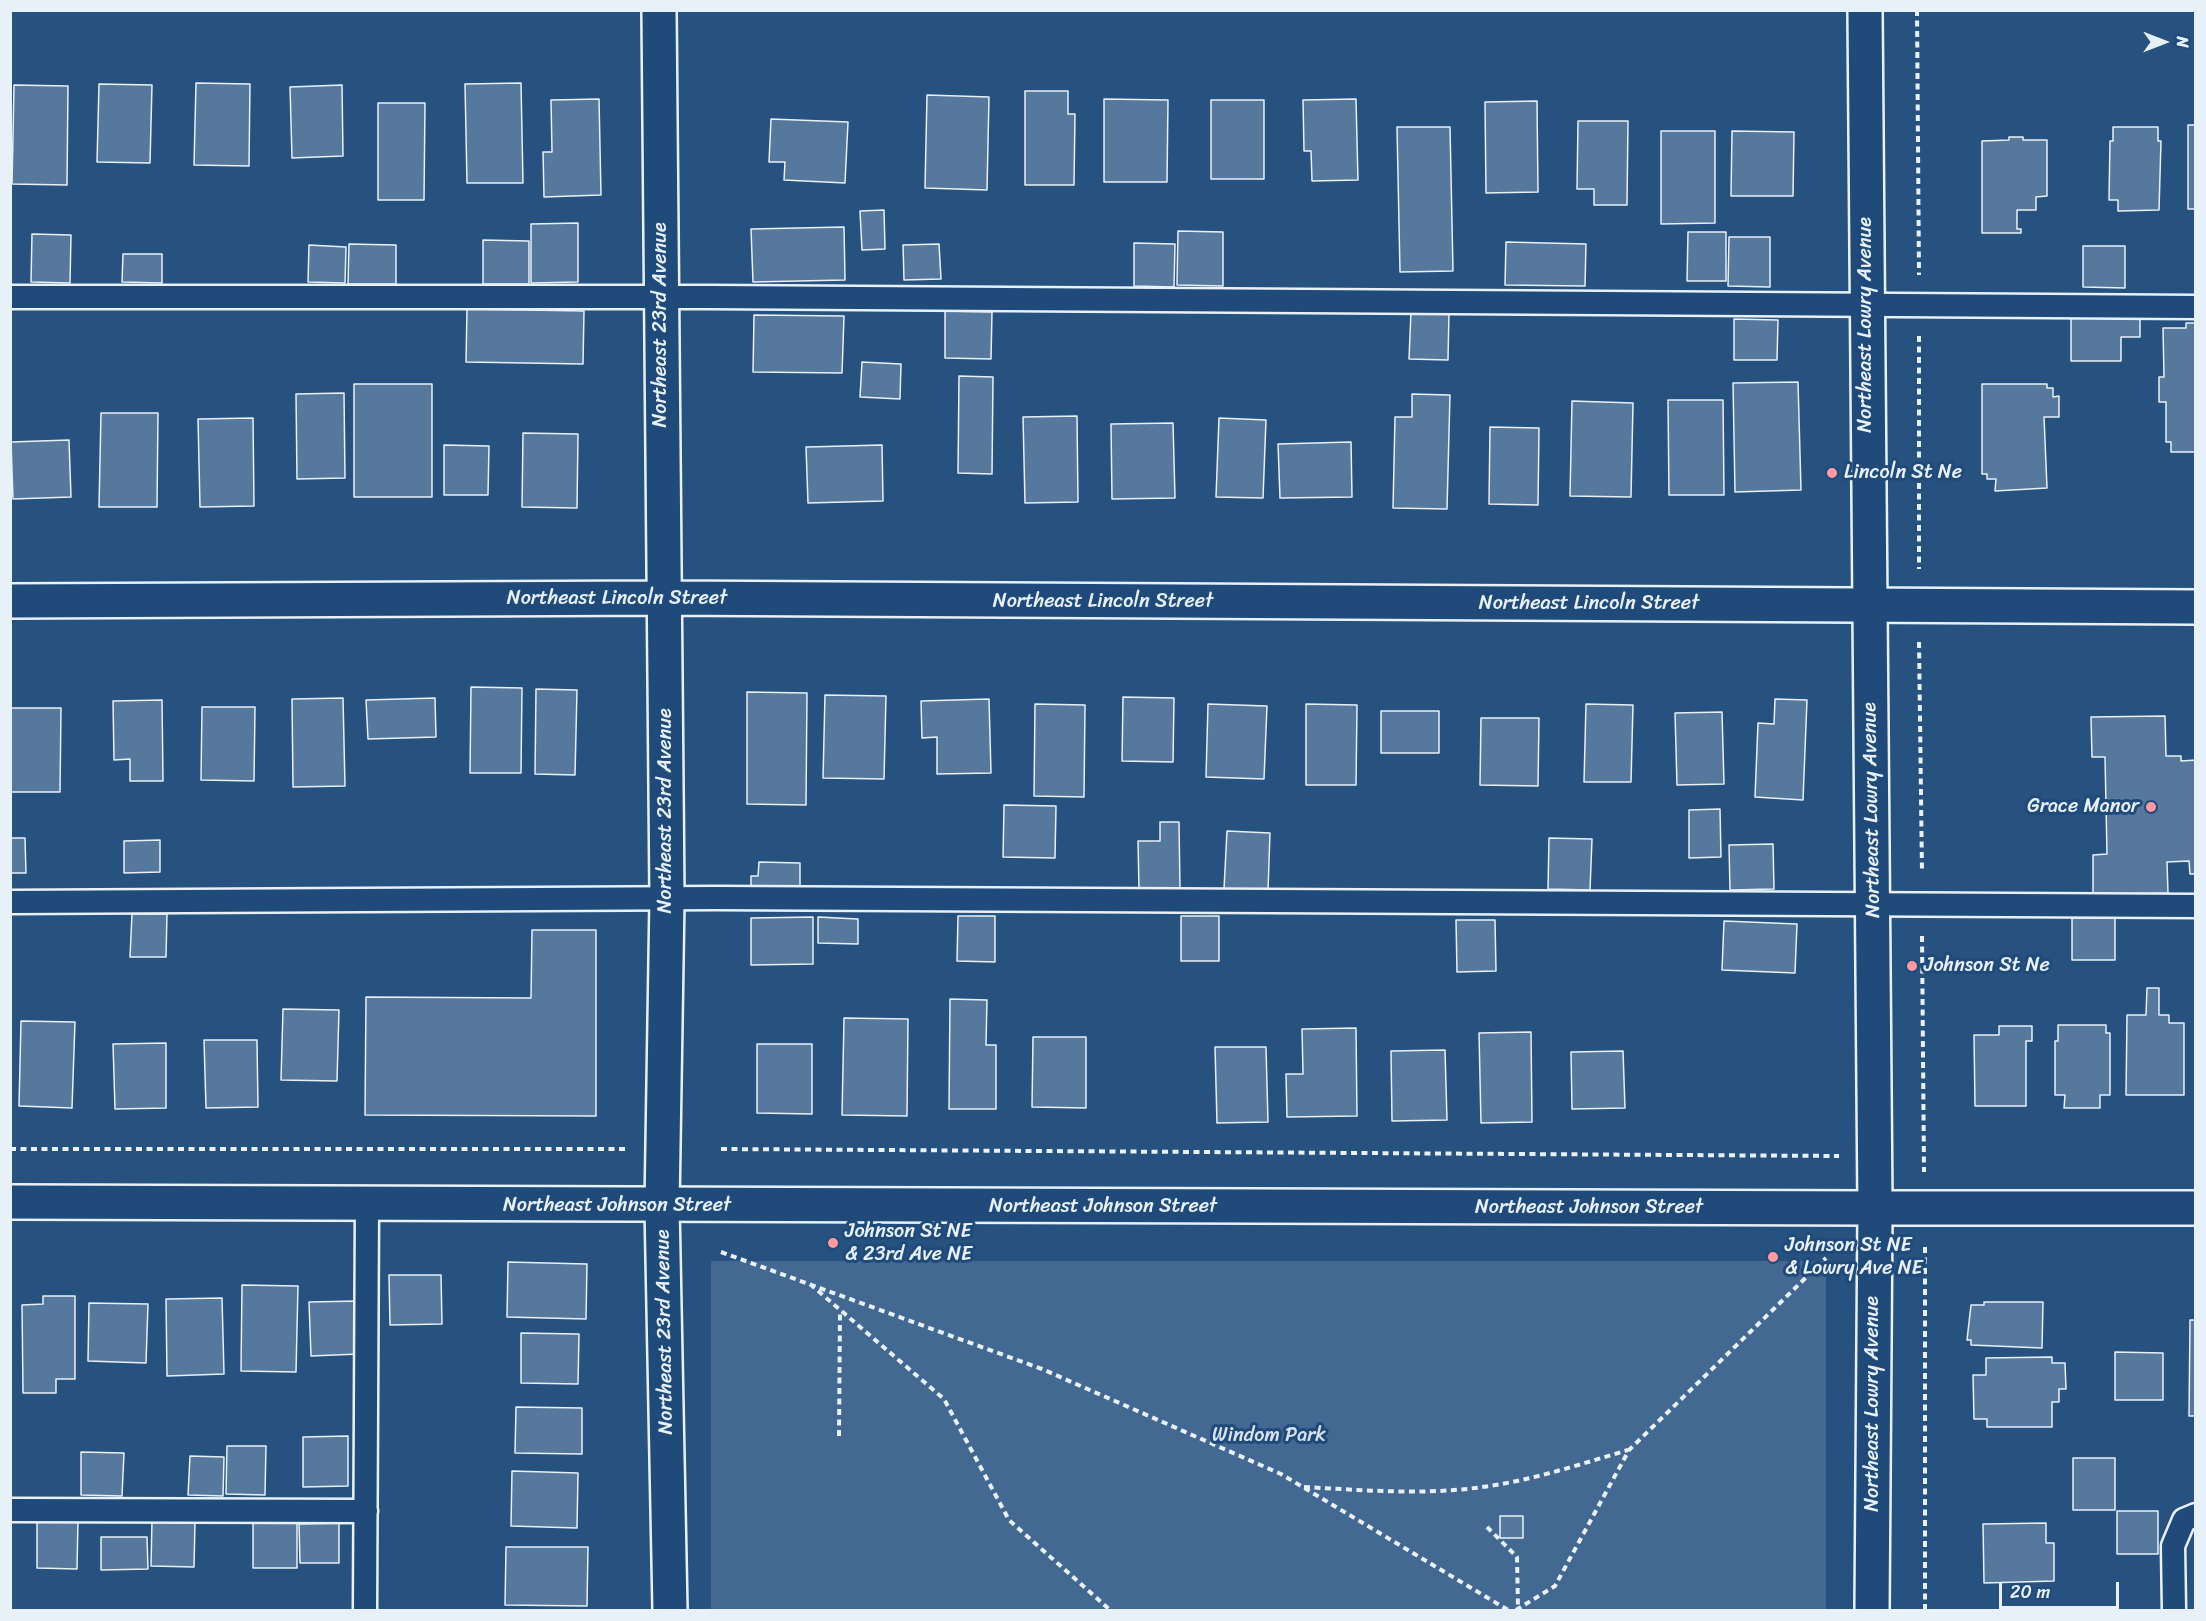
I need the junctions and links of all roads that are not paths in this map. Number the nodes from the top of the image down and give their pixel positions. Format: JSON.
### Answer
{"nodes":[{"id":1,"x":659,"y":10,"type":"edge"},
{"id":2,"x":1865,"y":10,"type":"edge"},
{"id":3,"x":10,"y":297,"type":"edge"},
{"id":4,"x":661,"y":297,"type":"junction"},
{"id":5,"x":1866,"y":304,"type":"junction"},
{"id":6,"x":2196,"y":307,"type":"edge"},
{"id":7,"x":664,"y":598,"type":"junction"},
{"id":8,"x":10,"y":601,"type":"edge"},
{"id":9,"x":1869,"y":605,"type":"junction"},
{"id":10,"x":2196,"y":607,"type":"edge"},
{"id":11,"x":667,"y":898,"type":"junction"},
{"id":12,"x":10,"y":902,"type":"edge"},
{"id":13,"x":1873,"y":905,"type":"junction"},
{"id":14,"x":2196,"y":906,"type":"edge"},
{"id":15,"x":10,"y":1202,"type":"edge"},
{"id":16,"x":367,"y":1204,"type":"junction"},
{"id":17,"x":662,"y":1206,"type":"junction"},
{"id":18,"x":1875,"y":1208,"type":"junction"},
{"id":19,"x":2196,"y":1208,"type":"edge"},
{"id":20,"x":10,"y":1510,"type":"edge"},
{"id":21,"x":366,"y":1511,"type":"junction"},
{"id":22,"x":2196,"y":1515,"type":"edge"},
{"id":23,"x":365,"y":1611,"type":"edge"},
{"id":24,"x":670,"y":1611,"type":"edge"},
{"id":25,"x":1872,"y":1611,"type":"edge"},
{"id":26,"x":2174,"y":1611,"type":"edge"}],
"edges":[{"from":1,"to":4,"type":"street","name":"Northeast 23rd Avenue"},
{"from":2,"to":5,"type":"street","name":"Northeast Lowry Avenue"},
{"from":3,"to":4,"type":"lane"},
{"from":4,"to":5,"type":"lane"},
{"from":4,"to":7,"type":"street","name":"Northeast 23rd Avenue"},
{"from":5,"to":6,"type":"lane"},
{"from":5,"to":9,"type":"street","name":"Northeast Lowry Avenue"},
{"from":7,"to":8,"type":"street","name":"Northeast Lincoln Street"},
{"from":7,"to":9,"type":"street","name":"Northeast Lincoln Street"},
{"from":7,"to":11,"type":"street","name":"Northeast 23rd Avenue"},
{"from":9,"to":10,"type":"street","name":"Northeast Lincoln Street"},
{"from":9,"to":13,"type":"street","name":"Northeast Lowry Avenue"},
{"from":11,"to":12,"type":"lane"},
{"from":11,"to":13,"type":"lane"},
{"from":11,"to":17,"type":"street","name":"Northeast 23rd Avenue"},
{"from":13,"to":14,"type":"lane"},
{"from":13,"to":18,"type":"street","name":"Northeast Lowry Avenue"},
{"from":15,"to":16,"type":"street","name":"Northeast Johnson Street"},
{"from":16,"to":17,"type":"street","name":"Northeast Johnson Street"},
{"from":16,"to":21,"type":"lane"},
{"from":17,"to":18,"type":"street","name":"Northeast Johnson Street"},
{"from":17,"to":24,"type":"street","name":"Northeast 23rd Avenue"},
{"from":18,"to":19,"type":"street","name":"Northeast Johnson Street"},
{"from":18,"to":25,"type":"street","name":"Northeast Lowry Avenue"},
{"from":20,"to":21,"type":"lane"},
{"from":21,"to":23,"type":"lane"},
{"from":22,"to":26,"type":"lane"}]}
